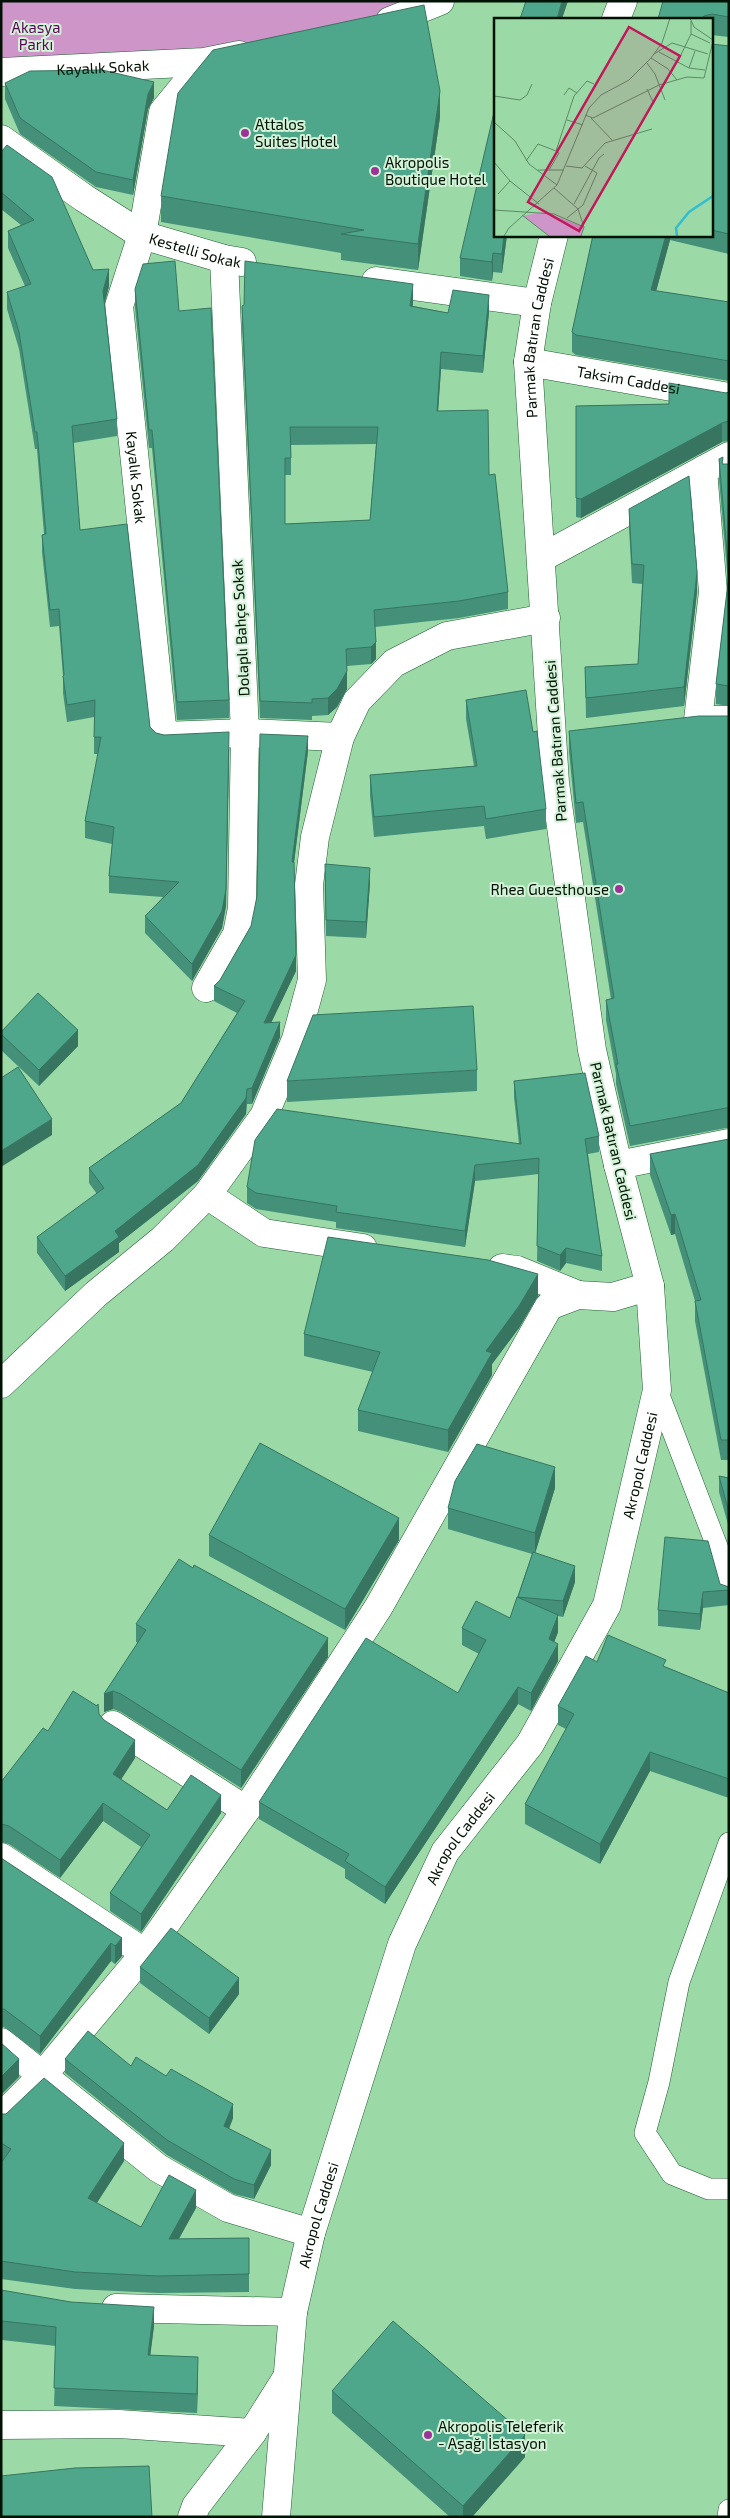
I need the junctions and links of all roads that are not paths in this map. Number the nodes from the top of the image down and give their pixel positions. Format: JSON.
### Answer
{"nodes":[{"id":1,"x":440,"y":1,"type":"edge"},
{"id":2,"x":623,"y":1,"type":"edge"},
{"id":3,"x":616,"y":18,"type":"edge"},
{"id":4,"x":370,"y":28,"type":"edge"},
{"id":5,"x":263,"y":50,"type":"edge"},
{"id":6,"x":204,"y":62,"type":"junction"},
{"id":7,"x":1,"y":72,"type":"edge"},
{"id":8,"x":1,"y":139,"type":"edge"},
{"id":9,"x":142,"y":234,"type":"junction"},
{"id":10,"x":554,"y":236,"type":"edge"},
{"id":11,"x":224,"y":259,"type":"junction"},
{"id":12,"x":264,"y":265,"type":"edge"},
{"id":13,"x":352,"y":278,"type":"edge"},
{"id":14,"x":537,"y":303,"type":"junction"},
{"id":15,"x":528,"y":362,"type":"junction"},
{"id":16,"x":729,"y":397,"type":"edge"},
{"id":17,"x":729,"y":456,"type":"edge"},
{"id":18,"x":703,"y":470,"type":"junction"},
{"id":19,"x":541,"y":558,"type":"junction"},
{"id":20,"x":546,"y":618,"type":"junction"},
{"id":21,"x":698,"y":720,"type":"junction"},
{"id":22,"x":729,"y":720,"type":"edge"},
{"id":23,"x":669,"y":723,"type":"edge"},
{"id":24,"x":245,"y":733,"type":"junction"},
{"id":25,"x":340,"y":737,"type":"junction"},
{"id":26,"x":206,"y":988,"type":"dead end"},
{"id":27,"x":729,"y":1143,"type":"edge"},
{"id":28,"x":618,"y":1165,"type":"junction"},
{"id":29,"x":207,"y":1195,"type":"junction"},
{"id":30,"x":390,"y":1252,"type":"edge"},
{"id":31,"x":478,"y":1264,"type":"edge"},
{"id":32,"x":650,"y":1286,"type":"junction"},
{"id":33,"x":578,"y":1295,"type":"junction"},
{"id":34,"x":1,"y":1384,"type":"edge"},
{"id":35,"x":657,"y":1390,"type":"junction"},
{"id":36,"x":729,"y":1592,"type":"edge"},
{"id":37,"x":325,"y":1637,"type":"edge"},
{"id":38,"x":350,"y":1651,"type":"junction"},
{"id":39,"x":113,"y":1725,"type":"edge"},
{"id":40,"x":246,"y":1810,"type":"junction"},
{"id":41,"x":729,"y":1843,"type":"edge"},
{"id":42,"x":1,"y":1857,"type":"edge"},
{"id":43,"x":145,"y":1954,"type":"junction"},
{"id":44,"x":1,"y":2042,"type":"edge"},
{"id":45,"x":42,"y":2076,"type":"junction"},
{"id":46,"x":1,"y":2118,"type":"edge"},
{"id":47,"x":729,"y":2189,"type":"edge"},
{"id":48,"x":311,"y":2233,"type":"junction"},
{"id":49,"x":88,"y":2306,"type":"edge"},
{"id":50,"x":293,"y":2312,"type":"junction"},
{"id":51,"x":286,"y":2379,"type":"junction"},
{"id":52,"x":1,"y":2425,"type":"edge"},
{"id":53,"x":252,"y":2433,"type":"junction"},
{"id":54,"x":729,"y":2510,"type":"edge"},
{"id":55,"x":192,"y":2517,"type":"edge"},
{"id":56,"x":276,"y":2517,"type":"edge"},
{"id":57,"x":728,"y":2517,"type":"edge"}],
"edges":[{"from":1,"to":4,"type":"street"},
{"from":2,"to":3,"type":"street"},
{"from":5,"to":6,"type":"street","name":"Kayalık Sokak"},
{"from":6,"to":7,"type":"street","name":"Kayalık Sokak"},
{"from":6,"to":9,"type":"street","name":"Kayalık Sokak"},
{"from":8,"to":9,"type":"street","name":"Kestelli Sokak"},
{"from":9,"to":11,"type":"street","name":"Kestelli Sokak"},
{"from":9,"to":24,"type":"street","name":"Kayalık Sokak"},
{"from":10,"to":14,"type":"street","name":"Parmak Batıran Caddesi"},
{"from":11,"to":12,"type":"street","name":"Kestelli Sokak"},
{"from":11,"to":24,"type":"street","name":"Dolaplı Bahçe Sokak"},
{"from":13,"to":14,"type":"street"},
{"from":14,"to":15,"type":"street","name":"Parmak Batıran Caddesi"},
{"from":15,"to":16,"type":"street","name":"Taksim Caddesi"},
{"from":15,"to":19,"type":"street","name":"Parmak Batıran Caddesi"},
{"from":17,"to":18,"type":"street"},
{"from":18,"to":19,"type":"street"},
{"from":18,"to":21,"type":"street"},
{"from":19,"to":20,"type":"street","name":"Parmak Batıran Caddesi"},
{"from":20,"to":25,"type":"street"},
{"from":20,"to":28,"type":"street","name":"Parmak Batıran Caddesi"},
{"from":21,"to":22,"type":"street"},
{"from":21,"to":23,"type":"street"},
{"from":24,"to":25,"type":"street","name":"Kayalık Sokak"},
{"from":24,"to":26,"type":"street","name":"Dolaplı Bahçe Sokak"},
{"from":25,"to":29,"type":"street"},
{"from":27,"to":28,"type":"street"},
{"from":28,"to":32,"type":"street","name":"Parmak Batıran Caddesi"},
{"from":29,"to":30,"type":"street"},
{"from":29,"to":34,"type":"street"},
{"from":31,"to":33,"type":"street"},
{"from":32,"to":33,"type":"street"},
{"from":32,"to":35,"type":"street","name":"Parmak Batıran Caddesi"},
{"from":33,"to":38,"type":"street"},
{"from":35,"to":36,"type":"lane","name":"Akropol Caddesi"},
{"from":35,"to":48,"type":"street","name":"Akropol Caddesi"},
{"from":37,"to":38,"type":"street"},
{"from":38,"to":40,"type":"street"},
{"from":39,"to":40,"type":"street"},
{"from":40,"to":43,"type":"street"},
{"from":41,"to":47,"type":"lane"},
{"from":42,"to":43,"type":"street"},
{"from":43,"to":45,"type":"street"},
{"from":44,"to":45,"type":"street"},
{"from":45,"to":46,"type":"street"},
{"from":45,"to":48,"type":"street"},
{"from":48,"to":50,"type":"street","name":"Akropol Caddesi"},
{"from":49,"to":50,"type":"street"},
{"from":50,"to":51,"type":"street","name":"Akropol Caddesi"},
{"from":51,"to":53,"type":"street"},
{"from":51,"to":56,"type":"street","name":"Akropol Caddesi"},
{"from":52,"to":53,"type":"street"},
{"from":53,"to":55,"type":"street"},
{"from":54,"to":57,"type":"lane"}]}
